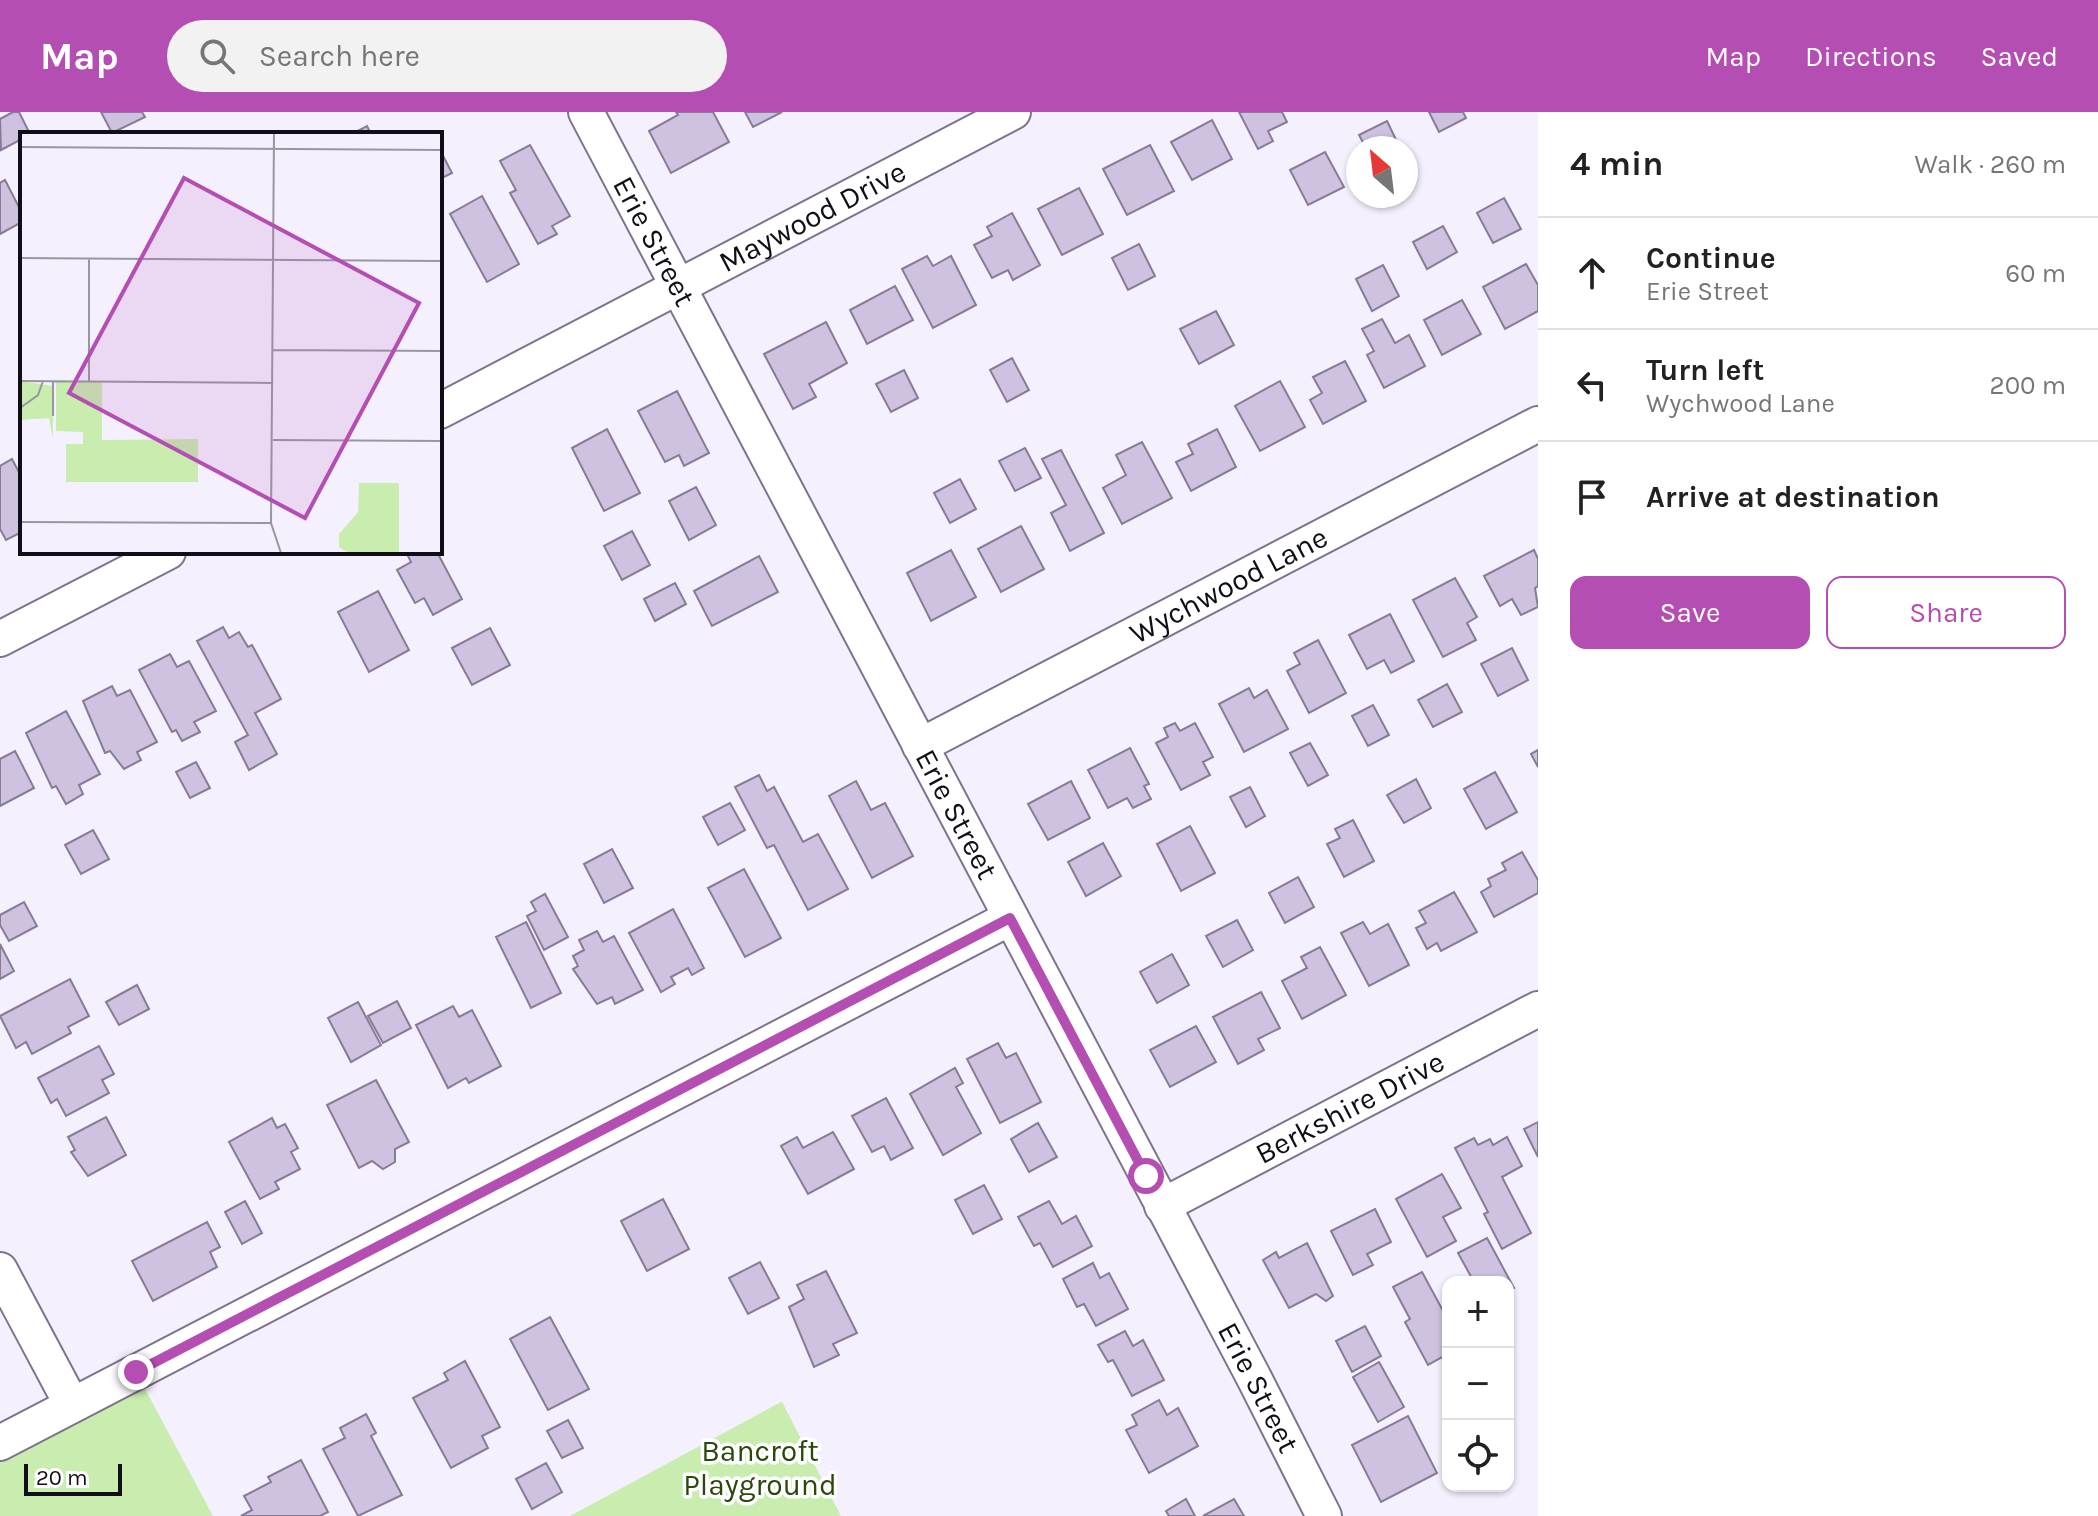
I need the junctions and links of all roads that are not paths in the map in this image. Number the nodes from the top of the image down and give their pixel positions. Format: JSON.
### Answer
{"nodes":[{"id":1,"x":586,"y":112,"type":"edge"},
{"id":2,"x":1013,"y":112,"type":"edge"},
{"id":3,"x":678,"y":286,"type":"junction"},
{"id":4,"x":442,"y":410,"type":"edge"},
{"id":5,"x":1538,"y":424,"type":"edge"},
{"id":6,"x":164,"y":554,"type":"edge"},
{"id":7,"x":0,"y":639,"type":"edge"},
{"id":8,"x":920,"y":746,"type":"junction"},
{"id":9,"x":1010,"y":918,"type":"junction"},
{"id":10,"x":1538,"y":1009,"type":"edge"},
{"id":11,"x":1162,"y":1206,"type":"junction"},
{"id":12,"x":0,"y":1270,"type":"edge"},
{"id":13,"x":72,"y":1405,"type":"junction"},
{"id":14,"x":0,"y":1443,"type":"edge"},
{"id":15,"x":1324,"y":1516,"type":"edge"}],
"edges":[{"from":1,"to":3,"type":"street","name":"Erie Street"},
{"from":2,"to":3,"type":"street","name":"Maywood Drive"},
{"from":3,"to":4,"type":"street","name":"Maywood Drive"},
{"from":3,"to":8,"type":"street","name":"Erie Street"},
{"from":5,"to":8,"type":"street","name":"Wychwood Lane"},
{"from":6,"to":7,"type":"street"},
{"from":8,"to":9,"type":"street","name":"Erie Street"},
{"from":9,"to":11,"type":"street","name":"Erie Street"},
{"from":9,"to":13,"type":"street"},
{"from":10,"to":11,"type":"street","name":"Berkshire Drive"},
{"from":11,"to":15,"type":"street","name":"Erie Street"},
{"from":12,"to":13,"type":"street"},
{"from":13,"to":14,"type":"street"}]}
